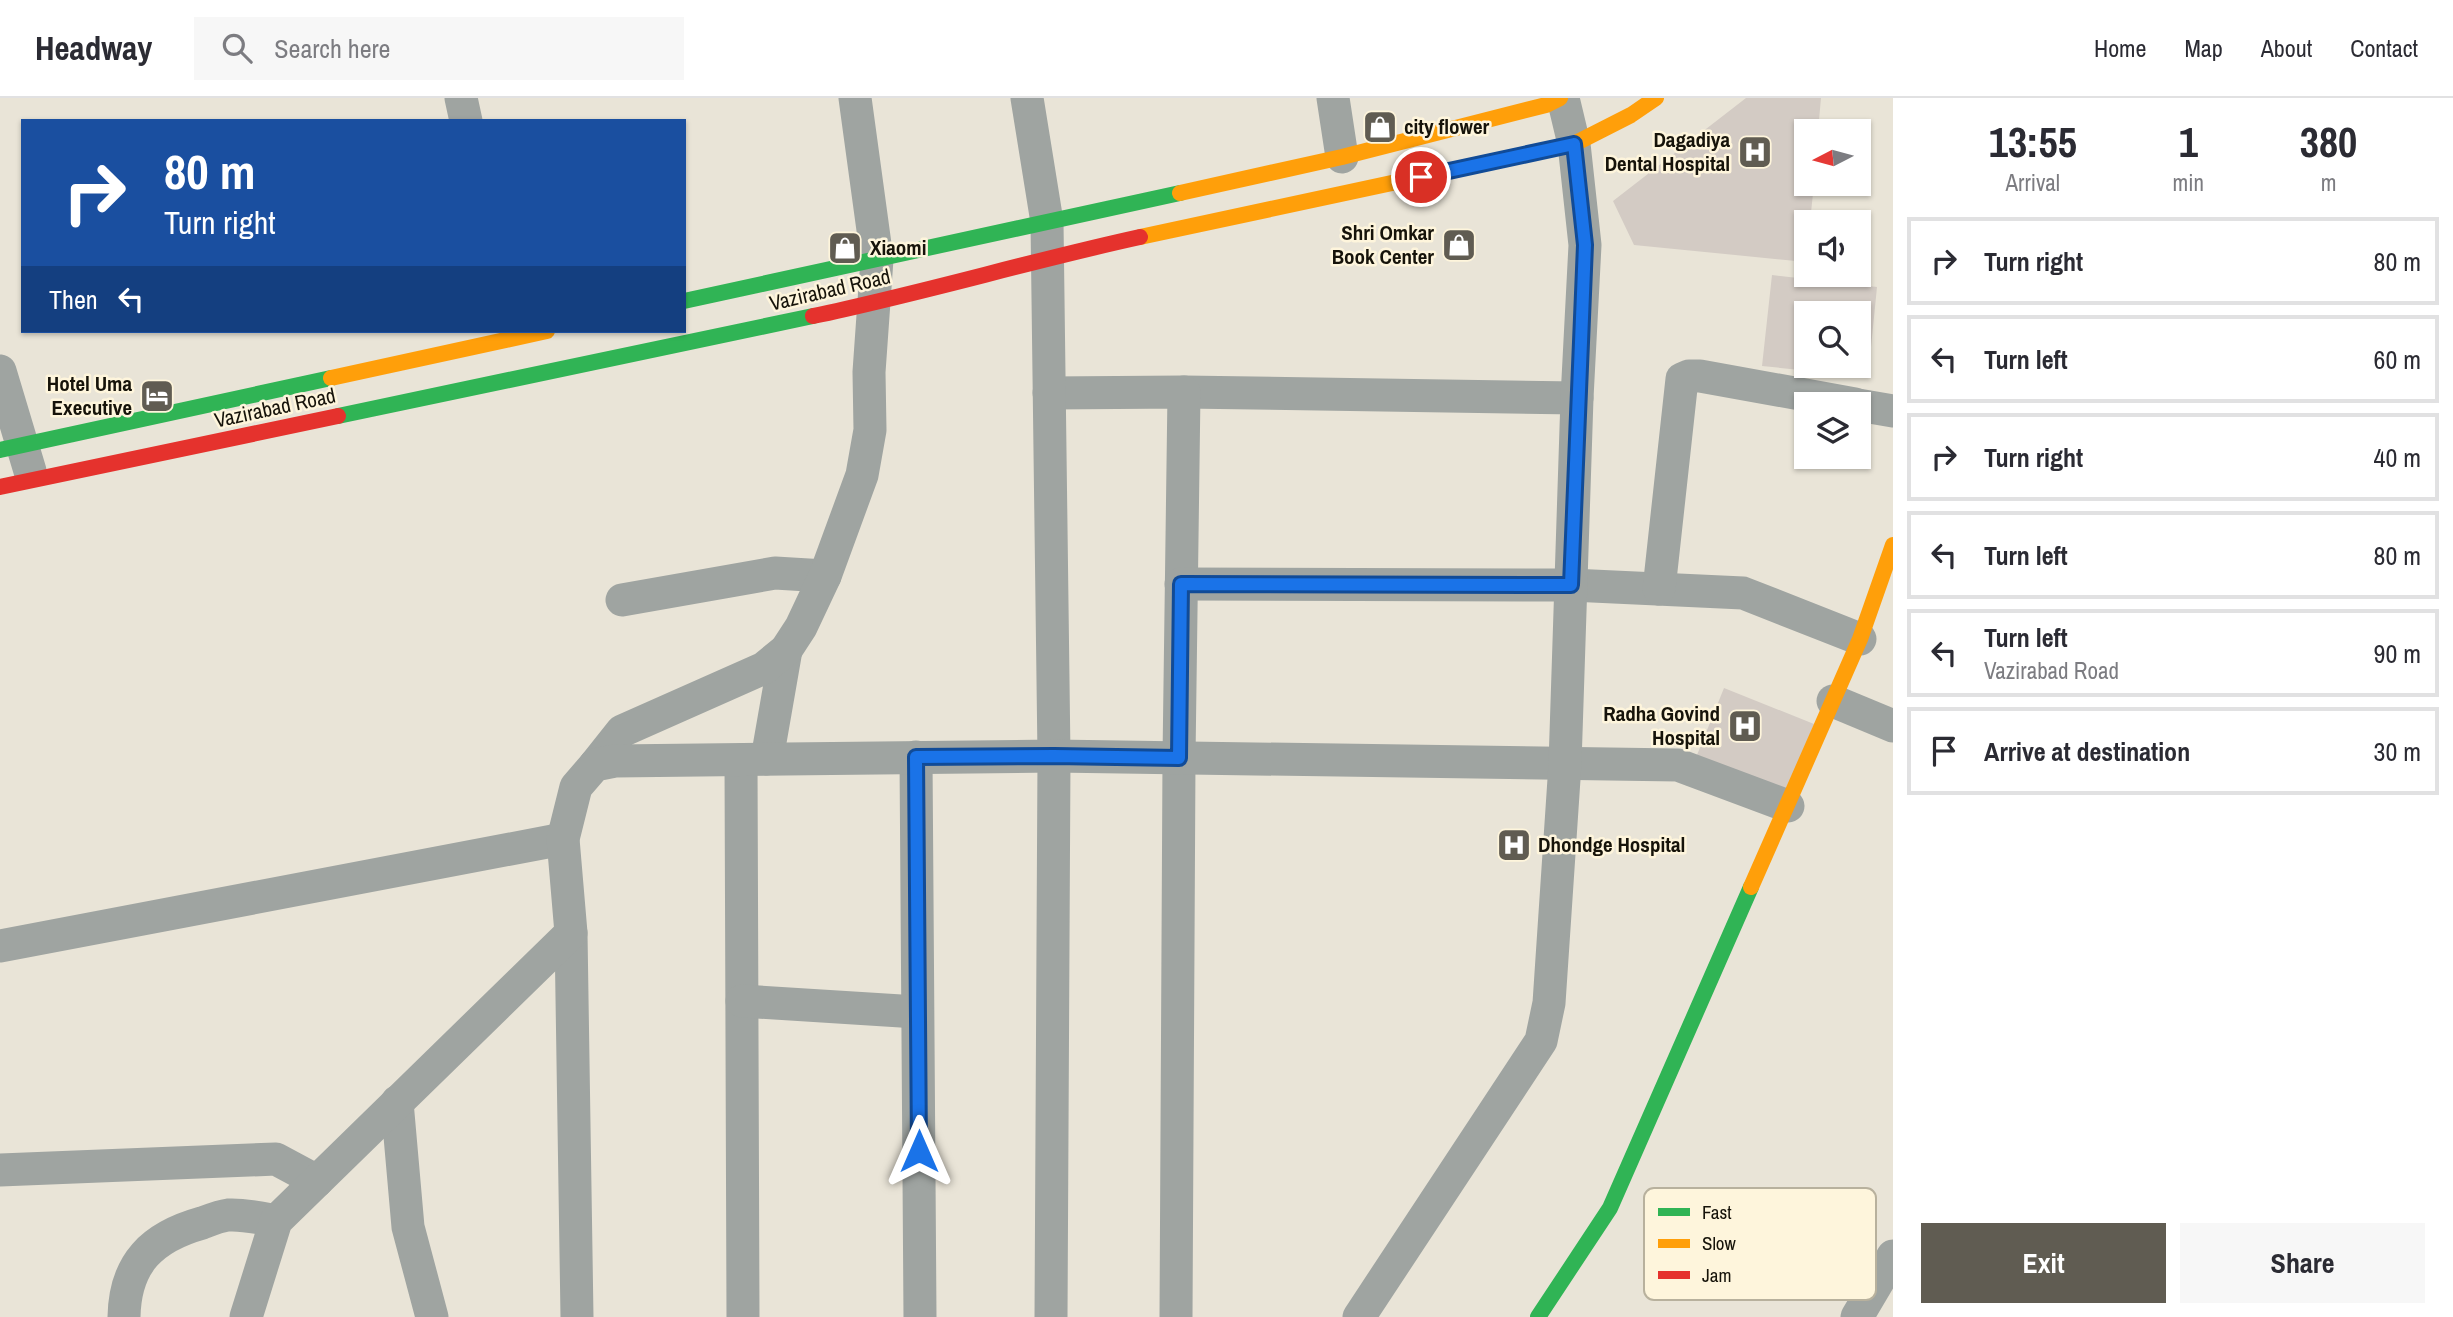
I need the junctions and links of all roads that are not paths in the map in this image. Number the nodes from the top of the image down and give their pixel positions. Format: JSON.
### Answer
{"nodes":[{"id":1,"x":461,"y":98,"type":"edge"},
{"id":2,"x":855,"y":98,"type":"edge"},
{"id":3,"x":1027,"y":98,"type":"edge"},
{"id":4,"x":1333,"y":98,"type":"edge"},
{"id":5,"x":1561,"y":98,"type":"edge"},
{"id":6,"x":1656,"y":98,"type":"edge"},
{"id":7,"x":466,"y":119,"type":"edge"},
{"id":8,"x":1574,"y":144,"type":"junction"},
{"id":9,"x":1342,"y":157,"type":"junction"},
{"id":10,"x":1047,"y":222,"type":"junction"},
{"id":11,"x":1048,"y":257,"type":"junction"},
{"id":12,"x":877,"y":259,"type":"junction"},
{"id":13,"x":686,"y":301,"type":"edge"},
{"id":14,"x":872,"y":304,"type":"junction"},
{"id":15,"x":528,"y":333,"type":"edge"},
{"id":16,"x":510,"y":335,"type":"edge"},
{"id":17,"x":0,"y":371,"type":"edge"},
{"id":18,"x":1184,"y":392,"type":"junction"},
{"id":19,"x":1049,"y":393,"type":"junction"},
{"id":20,"x":1794,"y":393,"type":"edge"},
{"id":21,"x":1577,"y":398,"type":"junction"},
{"id":22,"x":1871,"y":407,"type":"edge"},
{"id":23,"x":1893,"y":411,"type":"edge"},
{"id":24,"x":11,"y":448,"type":"edge"},
{"id":25,"x":33,"y":480,"type":"junction"},
{"id":26,"x":0,"y":487,"type":"edge"},
{"id":27,"x":1893,"y":545,"type":"edge"},
{"id":28,"x":825,"y":576,"type":"junction"},
{"id":29,"x":1181,"y":584,"type":"junction"},
{"id":30,"x":1571,"y":585,"type":"junction"},
{"id":31,"x":1659,"y":589,"type":"junction"},
{"id":32,"x":622,"y":600,"type":"dead end"},
{"id":33,"x":1860,"y":639,"type":"junction"},
{"id":34,"x":786,"y":650,"type":"junction"},
{"id":35,"x":1833,"y":701,"type":"junction"},
{"id":36,"x":1893,"y":726,"type":"edge"},
{"id":37,"x":1054,"y":756,"type":"junction"},
{"id":38,"x":916,"y":757,"type":"junction"},
{"id":39,"x":1179,"y":758,"type":"junction"},
{"id":40,"x":754,"y":759,"type":"junction"},
{"id":41,"x":1564,"y":764,"type":"junction"},
{"id":42,"x":594,"y":765,"type":"junction"},
{"id":43,"x":1788,"y":806,"type":"junction"},
{"id":44,"x":564,"y":839,"type":"junction"},
{"id":45,"x":571,"y":933,"type":"junction"},
{"id":46,"x":0,"y":946,"type":"edge"},
{"id":47,"x":742,"y":1001,"type":"junction"},
{"id":48,"x":918,"y":1012,"type":"junction"},
{"id":49,"x":397,"y":1102,"type":"junction"},
{"id":50,"x":0,"y":1170,"type":"edge"},
{"id":51,"x":317,"y":1181,"type":"junction"},
{"id":52,"x":276,"y":1221,"type":"junction"},
{"id":53,"x":1893,"y":1256,"type":"edge"},
{"id":54,"x":1876,"y":1285,"type":"edge"},
{"id":55,"x":1867,"y":1300,"type":"edge"},
{"id":56,"x":124,"y":1317,"type":"edge"},
{"id":57,"x":246,"y":1317,"type":"edge"},
{"id":58,"x":432,"y":1317,"type":"edge"},
{"id":59,"x":577,"y":1317,"type":"edge"},
{"id":60,"x":743,"y":1317,"type":"edge"},
{"id":61,"x":920,"y":1317,"type":"edge"},
{"id":62,"x":1051,"y":1317,"type":"edge"},
{"id":63,"x":1176,"y":1317,"type":"edge"},
{"id":64,"x":1359,"y":1317,"type":"edge"},
{"id":65,"x":1538,"y":1317,"type":"edge"},
{"id":66,"x":1857,"y":1317,"type":"edge"}],
"edges":[{"from":1,"to":7,"type":"street"},
{"from":2,"to":12,"type":"street"},
{"from":3,"to":10,"type":"street"},
{"from":4,"to":9,"type":"street"},
{"from":5,"to":8,"type":"street"},
{"from":5,"to":9,"type":"main road","name":"Vazirabad Road"},
{"from":6,"to":8,"type":"main road","name":"Vazirabad Road"},
{"from":8,"to":11,"type":"main road","name":"Vazirabad Road"},
{"from":8,"to":21,"type":"street"},
{"from":9,"to":10,"type":"main road","name":"Vazirabad Road"},
{"from":10,"to":11,"type":"street"},
{"from":10,"to":12,"type":"main road","name":"Vazirabad Road"},
{"from":11,"to":14,"type":"main road","name":"Vazirabad Road"},
{"from":11,"to":19,"type":"street"},
{"from":12,"to":13,"type":"main road","name":"Vazirabad Road"},
{"from":12,"to":14,"type":"street"},
{"from":14,"to":25,"type":"main road","name":"Vazirabad Road"},
{"from":14,"to":28,"type":"street"},
{"from":15,"to":16,"type":"main road","name":"Vazirabad Road"},
{"from":16,"to":24,"type":"main road","name":"Vazirabad Road"},
{"from":17,"to":24,"type":"street"},
{"from":18,"to":19,"type":"street"},
{"from":18,"to":21,"type":"street"},
{"from":18,"to":29,"type":"street"},
{"from":19,"to":37,"type":"street"},
{"from":20,"to":31,"type":"street"},
{"from":21,"to":30,"type":"street"},
{"from":22,"to":23,"type":"street"},
{"from":24,"to":25,"type":"street"},
{"from":25,"to":26,"type":"main road","name":"Vazirabad Road"},
{"from":27,"to":33,"type":"main road"},
{"from":28,"to":32,"type":"street"},
{"from":28,"to":34,"type":"street"},
{"from":29,"to":30,"type":"street"},
{"from":29,"to":39,"type":"street"},
{"from":30,"to":31,"type":"street"},
{"from":30,"to":41,"type":"street"},
{"from":31,"to":33,"type":"street"},
{"from":33,"to":35,"type":"main road"},
{"from":34,"to":40,"type":"street"},
{"from":34,"to":42,"type":"street"},
{"from":35,"to":36,"type":"street"},
{"from":35,"to":43,"type":"main road"},
{"from":37,"to":38,"type":"street"},
{"from":37,"to":39,"type":"street"},
{"from":37,"to":62,"type":"street"},
{"from":38,"to":40,"type":"street"},
{"from":38,"to":48,"type":"street"},
{"from":39,"to":41,"type":"street"},
{"from":39,"to":63,"type":"street"},
{"from":40,"to":42,"type":"street"},
{"from":40,"to":47,"type":"street"},
{"from":41,"to":43,"type":"street"},
{"from":41,"to":64,"type":"street"},
{"from":42,"to":44,"type":"street"},
{"from":43,"to":65,"type":"main road"},
{"from":44,"to":45,"type":"street"},
{"from":44,"to":46,"type":"street"},
{"from":45,"to":49,"type":"street"},
{"from":45,"to":59,"type":"street"},
{"from":47,"to":48,"type":"street"},
{"from":47,"to":60,"type":"street"},
{"from":48,"to":61,"type":"street"},
{"from":49,"to":51,"type":"street"},
{"from":49,"to":58,"type":"street"},
{"from":50,"to":51,"type":"street"},
{"from":51,"to":52,"type":"street"},
{"from":52,"to":56,"type":"street"},
{"from":52,"to":57,"type":"street"},
{"from":53,"to":54,"type":"street"},
{"from":55,"to":66,"type":"street"}]}
